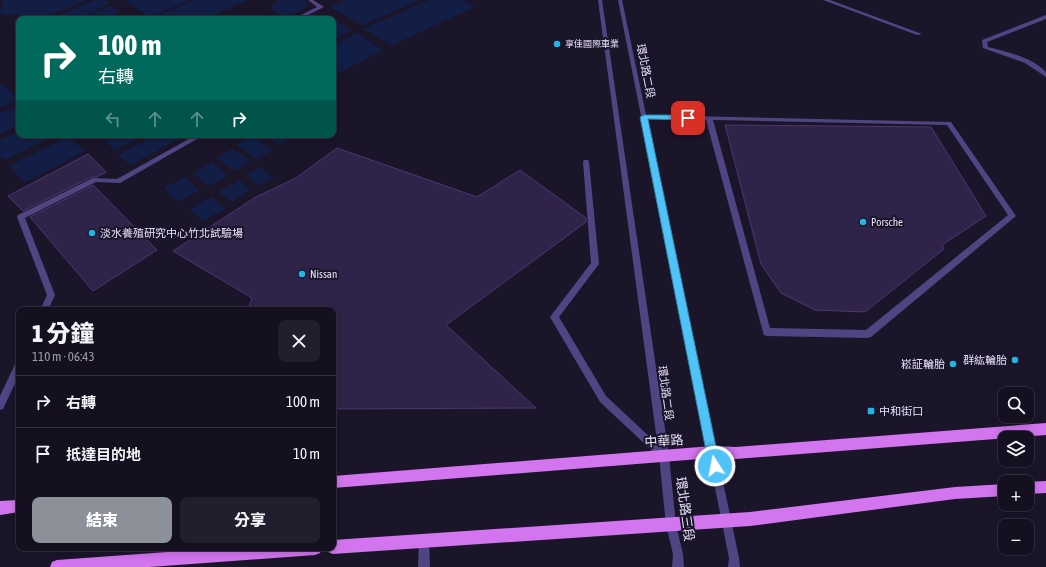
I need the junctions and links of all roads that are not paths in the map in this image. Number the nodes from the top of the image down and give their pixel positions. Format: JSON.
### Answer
{"nodes":[{"id":1,"x":310,"y":0,"type":"edge"},
{"id":2,"x":600,"y":0,"type":"edge"},
{"id":3,"x":620,"y":0,"type":"edge"},
{"id":4,"x":826,"y":0,"type":"edge"},
{"id":5,"x":302,"y":16,"type":"edge"},
{"id":6,"x":1046,"y":17,"type":"edge"},
{"id":7,"x":919,"y":34,"type":"dead end"},
{"id":8,"x":1046,"y":75,"type":"edge"},
{"id":9,"x":644,"y":117,"type":"junction"},
{"id":10,"x":709,"y":118,"type":"junction"},
{"id":11,"x":196,"y":138,"type":"edge"},
{"id":12,"x":586,"y":162,"type":"dead end"},
{"id":13,"x":45,"y":307,"type":"edge"},
{"id":14,"x":16,"y":371,"type":"edge"},
{"id":15,"x":0,"y":406,"type":"edge"},
{"id":16,"x":1046,"y":429,"type":"edge"},
{"id":17,"x":712,"y":452,"type":"junction"},
{"id":18,"x":664,"y":456,"type":"junction"},
{"id":19,"x":336,"y":482,"type":"edge"},
{"id":20,"x":1046,"y":487,"type":"edge"},
{"id":21,"x":1034,"y":488,"type":"edge"},
{"id":22,"x":998,"y":490,"type":"edge"},
{"id":23,"x":16,"y":506,"type":"edge"},
{"id":24,"x":0,"y":508,"type":"edge"},
{"id":25,"x":725,"y":520,"type":"junction"},
{"id":26,"x":671,"y":525,"type":"junction"},
{"id":27,"x":424,"y":540,"type":"junction"},
{"id":28,"x":336,"y":547,"type":"edge"},
{"id":29,"x":274,"y":551,"type":"edge"},
{"id":30,"x":57,"y":567,"type":"edge"},
{"id":31,"x":424,"y":567,"type":"edge"},
{"id":32,"x":678,"y":567,"type":"edge"},
{"id":33,"x":734,"y":567,"type":"edge"}],
"edges":[{"from":1,"to":5,"type":"street"},
{"from":2,"to":18,"type":"street","name":"環北路二段"},
{"from":3,"to":9,"type":"street","name":"環北路二段"},
{"from":4,"to":7,"type":"street"},
{"from":6,"to":8,"type":"street"},
{"from":9,"to":10,"type":"street"},
{"from":9,"to":17,"type":"street","name":"環北路二段"},
{"from":10,"to":10,"type":"street"},
{"from":11,"to":13,"type":"street"},
{"from":12,"to":18,"type":"street"},
{"from":14,"to":15,"type":"street"},
{"from":16,"to":17,"type":"main road","name":"中華路"},
{"from":17,"to":18,"type":"main road","name":"中華路"},
{"from":17,"to":25,"type":"street"},
{"from":18,"to":19,"type":"main road","name":"中華路"},
{"from":18,"to":26,"type":"street","name":"環北路三段"},
{"from":20,"to":21,"type":"main road"},
{"from":22,"to":25,"type":"main road"},
{"from":23,"to":24,"type":"main road"},
{"from":25,"to":26,"type":"main road"},
{"from":25,"to":33,"type":"street"},
{"from":26,"to":27,"type":"main road"},
{"from":26,"to":32,"type":"street","name":"環北路三段"},
{"from":27,"to":28,"type":"main road"},
{"from":27,"to":31,"type":"street"},
{"from":29,"to":30,"type":"main road"}]}
